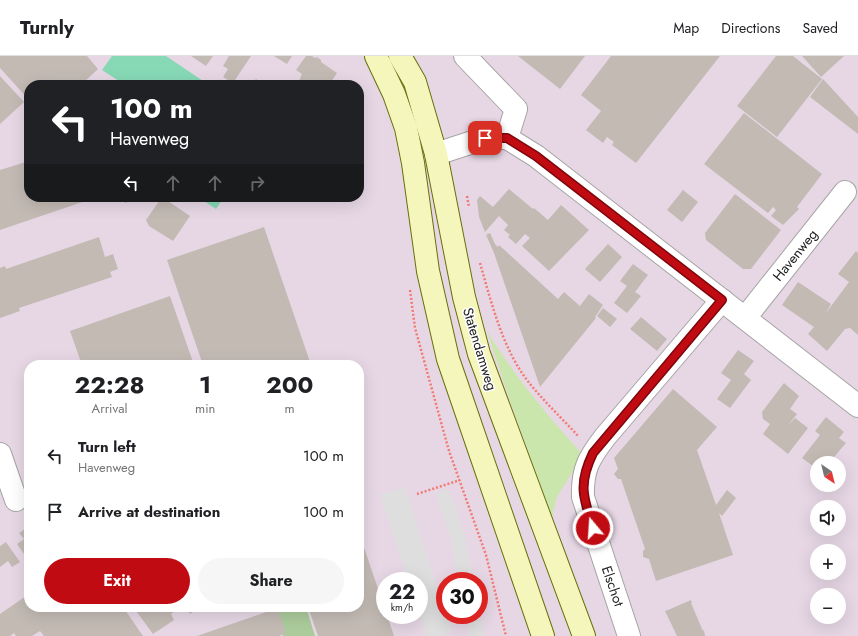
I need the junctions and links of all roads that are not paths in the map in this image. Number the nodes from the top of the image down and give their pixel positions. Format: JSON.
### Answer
{"nodes":[{"id":1,"x":376,"y":56,"type":"edge"},
{"id":2,"x":400,"y":56,"type":"edge"},
{"id":3,"x":465,"y":56,"type":"edge"},
{"id":4,"x":507,"y":138,"type":"junction"},
{"id":5,"x":436,"y":154,"type":"junction"},
{"id":6,"x":414,"y":163,"type":"junction"},
{"id":7,"x":845,"y":192,"type":"dead end"},
{"id":8,"x":722,"y":300,"type":"junction"},
{"id":9,"x":745,"y":318,"type":"junction"},
{"id":10,"x":858,"y":406,"type":"edge"},
{"id":11,"x":0,"y":454,"type":"edge"},
{"id":12,"x":15,"y":502,"type":"edge"},
{"id":13,"x":543,"y":636,"type":"edge"},
{"id":14,"x":584,"y":636,"type":"edge"},
{"id":15,"x":629,"y":636,"type":"edge"}],
"edges":[{"from":1,"to":6,"type":"street"},
{"from":2,"to":5,"type":"street","name":"Statendamweg"},
{"from":3,"to":4,"type":"street"},
{"from":4,"to":5,"type":"street"},
{"from":4,"to":8,"type":"street"},
{"from":5,"to":6,"type":"street"},
{"from":5,"to":14,"type":"street","name":"Statendamweg"},
{"from":6,"to":13,"type":"street"},
{"from":7,"to":9,"type":"street","name":"Havenweg"},
{"from":8,"to":9,"type":"street"},
{"from":8,"to":15,"type":"street","name":"Elschot"},
{"from":9,"to":10,"type":"street"},
{"from":11,"to":12,"type":"street"}]}
